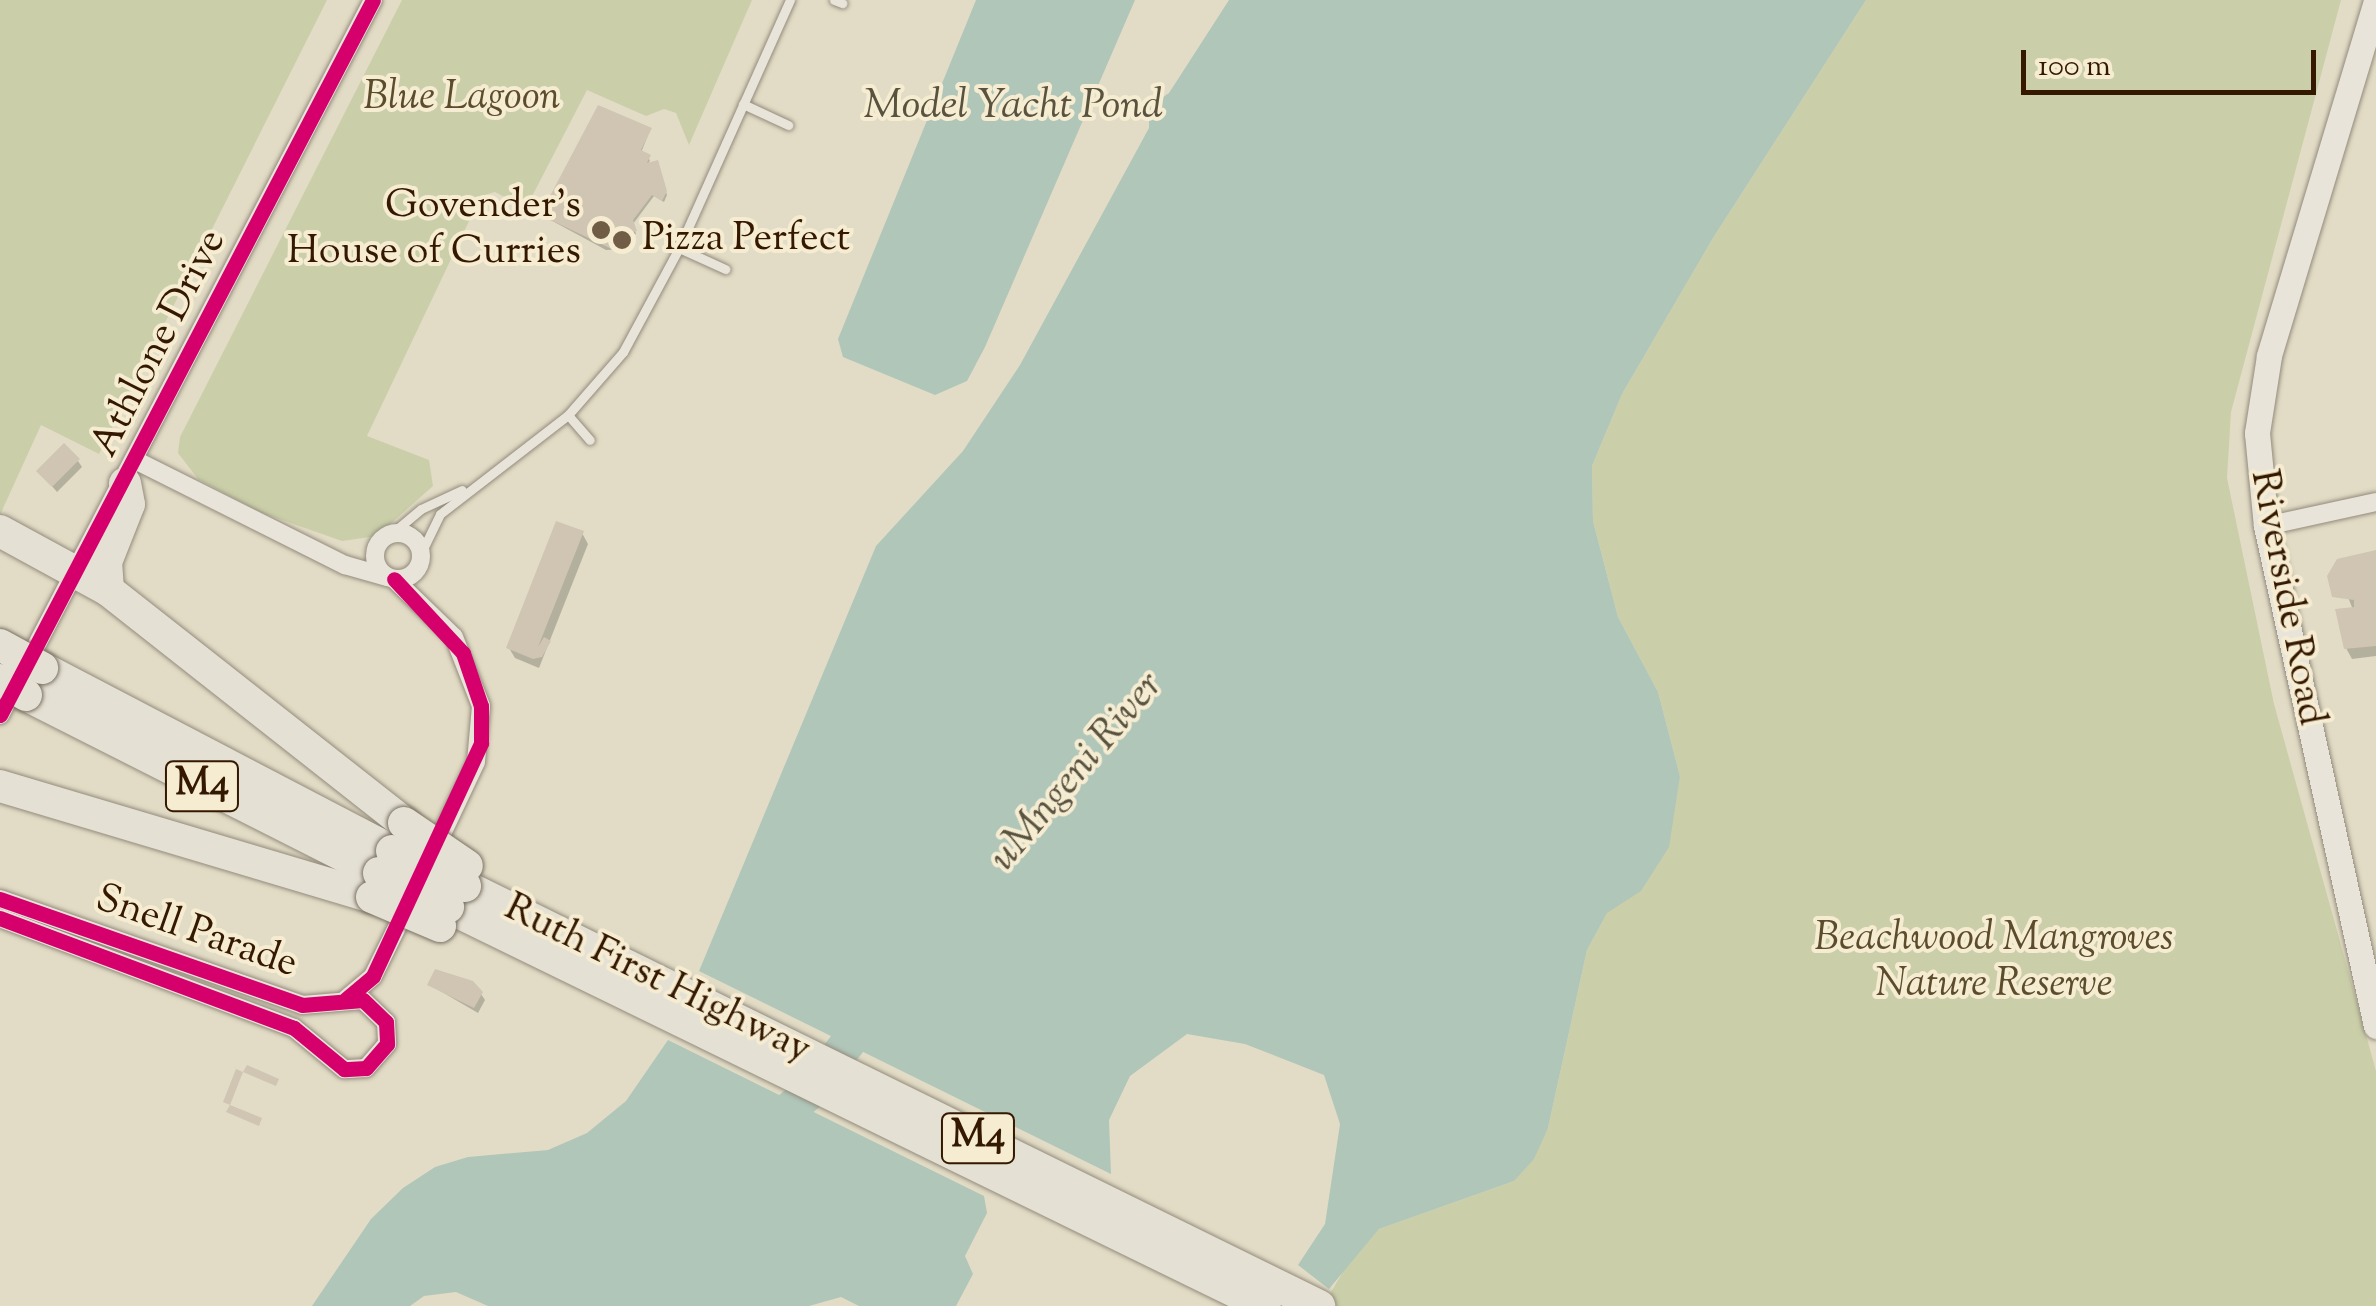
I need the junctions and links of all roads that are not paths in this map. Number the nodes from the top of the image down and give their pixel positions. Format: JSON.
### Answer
{"nodes":[{"id":1,"x":372,"y":0,"type":"edge"},
{"id":2,"x":790,"y":0,"type":"edge"},
{"id":3,"x":2376,"y":1,"type":"edge"},
{"id":4,"x":743,"y":104,"type":"junction"},
{"id":5,"x":788,"y":125,"type":"dead end"},
{"id":6,"x":679,"y":248,"type":"junction"},
{"id":7,"x":726,"y":269,"type":"dead end"},
{"id":8,"x":568,"y":415,"type":"junction"},
{"id":9,"x":590,"y":440,"type":"dead end"},
{"id":10,"x":131,"y":472,"type":"junction"},
{"id":11,"x":470,"y":487,"type":"junction"},
{"id":12,"x":2376,"y":502,"type":"edge"},
{"id":13,"x":2266,"y":526,"type":"junction"},
{"id":14,"x":0,"y":532,"type":"edge"},
{"id":15,"x":383,"y":541,"type":"junction"},
{"id":16,"x":420,"y":553,"type":"junction"},
{"id":17,"x":326,"y":556,"type":"junction"},
{"id":18,"x":77,"y":568,"type":"junction"},
{"id":19,"x":391,"y":578,"type":"junction"},
{"id":20,"x":108,"y":590,"type":"junction"},
{"id":21,"x":0,"y":645,"type":"edge"},
{"id":22,"x":17,"y":689,"type":"edge"},
{"id":23,"x":0,"y":786,"type":"edge"},
{"id":24,"x":387,"y":861,"type":"junction"},
{"id":25,"x":455,"y":896,"type":"junction"},
{"id":26,"x":0,"y":900,"type":"edge"},
{"id":27,"x":0,"y":918,"type":"edge"},
{"id":28,"x":622,"y":982,"type":"junction"},
{"id":29,"x":346,"y":999,"type":"junction"},
{"id":30,"x":2376,"y":1026,"type":"edge"},
{"id":31,"x":1265,"y":1306,"type":"edge"},
{"id":32,"x":1319,"y":1306,"type":"edge"}],
"edges":[{"from":1,"to":10,"type":"street","name":"Athlone Drive"},
{"from":2,"to":4,"type":"lane"},
{"from":3,"to":13,"type":"main road","name":"Riverside Road"},
{"from":4,"to":5,"type":"lane"},
{"from":4,"to":6,"type":"lane"},
{"from":6,"to":7,"type":"lane"},
{"from":6,"to":8,"type":"lane"},
{"from":8,"to":9,"type":"lane"},
{"from":8,"to":11,"type":"lane"},
{"from":10,"to":17,"type":"street"},
{"from":10,"to":18,"type":"street","name":"Athlone Drive"},
{"from":10,"to":20,"type":"highway"},
{"from":11,"to":15,"type":"lane"},
{"from":11,"to":16,"type":"lane"},
{"from":12,"to":13,"type":"street"},
{"from":13,"to":30,"type":"main road","name":"Riverside Road"},
{"from":14,"to":18,"type":"highway"},
{"from":15,"to":16,"type":"street"},
{"from":15,"to":17,"type":"street"},
{"from":15,"to":19,"type":"street"},
{"from":16,"to":19,"type":"street"},
{"from":17,"to":19,"type":"street"},
{"from":18,"to":20,"type":"highway"},
{"from":18,"to":22,"type":"street","name":"Athlone Drive"},
{"from":19,"to":29,"type":"street"},
{"from":20,"to":24,"type":"highway"},
{"from":21,"to":22,"type":"highway","name":"Ruth First Highway","number":"M4","bridge":true},
{"from":22,"to":24,"type":"highway","name":"Ruth First Highway","number":"M4"},
{"from":23,"to":24,"type":"highway"},
{"from":24,"to":25,"type":"highway","name":"Ruth First Highway","number":"M4","bridge":true},
{"from":24,"to":25,"type":"highway","bridge":true},
{"from":25,"to":28,"type":"highway","name":"Ruth First Highway","number":"M4"},
{"from":25,"to":28,"type":"highway"},
{"from":26,"to":29,"type":"street","name":"Snell Parade"},
{"from":27,"to":29,"type":"street","name":"Snell Parade"},
{"from":28,"to":31,"type":"highway","name":"Ruth First Highway","number":"M4"},
{"from":28,"to":32,"type":"highway","name":"Ruth First Highway","number":"M4"}]}
